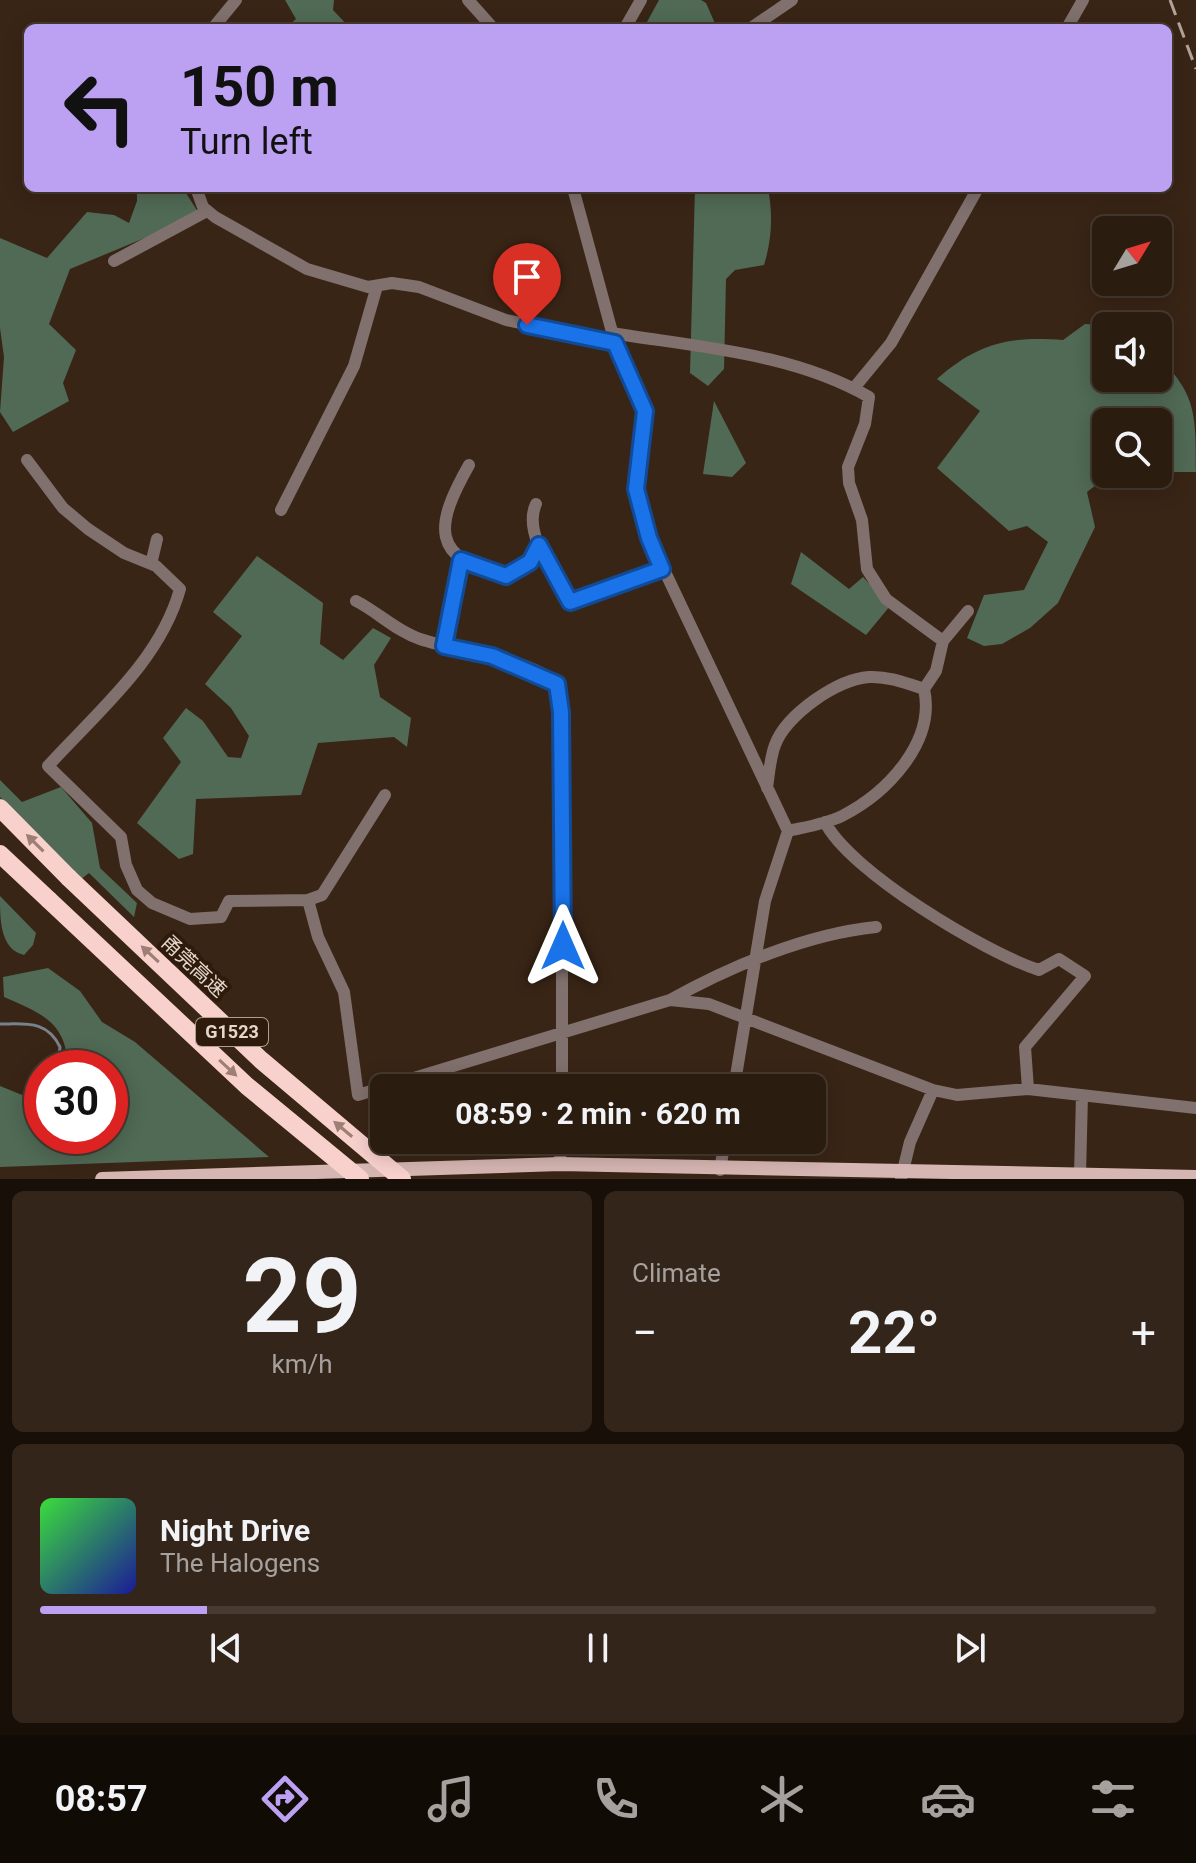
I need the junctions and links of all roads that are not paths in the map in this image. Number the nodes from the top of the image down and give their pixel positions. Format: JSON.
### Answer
{"nodes":[{"id":1,"x":236,"y":0,"type":"edge"},
{"id":2,"x":468,"y":0,"type":"edge"},
{"id":3,"x":641,"y":0,"type":"edge"},
{"id":4,"x":792,"y":0,"type":"edge"},
{"id":5,"x":1083,"y":0,"type":"edge"},
{"id":6,"x":216,"y":24,"type":"edge"},
{"id":7,"x":489,"y":24,"type":"edge"},
{"id":8,"x":627,"y":24,"type":"edge"},
{"id":9,"x":757,"y":24,"type":"edge"},
{"id":10,"x":1069,"y":24,"type":"edge"},
{"id":11,"x":198,"y":192,"type":"edge"},
{"id":12,"x":574,"y":192,"type":"edge"},
{"id":13,"x":976,"y":192,"type":"edge"},
{"id":14,"x":207,"y":211,"type":"junction"},
{"id":15,"x":114,"y":261,"type":"dead end"},
{"id":16,"x":377,"y":286,"type":"junction"},
{"id":17,"x":613,"y":338,"type":"junction"},
{"id":18,"x":854,"y":388,"type":"junction"},
{"id":19,"x":27,"y":460,"type":"dead end"},
{"id":20,"x":469,"y":465,"type":"dead end"},
{"id":21,"x":536,"y":504,"type":"dead end"},
{"id":22,"x":281,"y":510,"type":"dead end"},
{"id":23,"x":157,"y":539,"type":"dead end"},
{"id":24,"x":539,"y":545,"type":"junction"},
{"id":25,"x":461,"y":560,"type":"junction"},
{"id":26,"x":151,"y":564,"type":"junction"},
{"id":27,"x":662,"y":569,"type":"junction"},
{"id":28,"x":356,"y":601,"type":"dead end"},
{"id":29,"x":968,"y":611,"type":"dead end"},
{"id":30,"x":943,"y":641,"type":"junction"},
{"id":31,"x":444,"y":646,"type":"junction"},
{"id":32,"x":924,"y":689,"type":"junction"},
{"id":33,"x":767,"y":788,"type":"junction"},
{"id":34,"x":385,"y":795,"type":"dead end"},
{"id":35,"x":0,"y":808,"type":"edge"},
{"id":36,"x":825,"y":822,"type":"junction"},
{"id":37,"x":788,"y":831,"type":"junction"},
{"id":38,"x":0,"y":854,"type":"edge"},
{"id":39,"x":308,"y":900,"type":"junction"},
{"id":40,"x":876,"y":927,"type":"dead end"},
{"id":41,"x":755,"y":962,"type":"junction"},
{"id":42,"x":670,"y":1000,"type":"junction"},
{"id":43,"x":745,"y":1019,"type":"junction"},
{"id":44,"x":563,"y":1035,"type":"junction"},
{"id":45,"x":562,"y":1074,"type":"edge"},
{"id":46,"x":736,"y":1074,"type":"edge"},
{"id":47,"x":1028,"y":1089,"type":"junction"},
{"id":48,"x":933,"y":1090,"type":"junction"},
{"id":49,"x":1082,"y":1095,"type":"junction"},
{"id":50,"x":1196,"y":1108,"type":"edge"},
{"id":51,"x":560,"y":1154,"type":"edge"},
{"id":52,"x":723,"y":1154,"type":"edge"},
{"id":53,"x":560,"y":1164,"type":"junction"},
{"id":54,"x":720,"y":1170,"type":"junction"},
{"id":55,"x":1080,"y":1175,"type":"junction"},
{"id":56,"x":902,"y":1176,"type":"edge"},
{"id":57,"x":1196,"y":1177,"type":"edge"},
{"id":58,"x":102,"y":1179,"type":"edge"},
{"id":59,"x":360,"y":1179,"type":"edge"},
{"id":60,"x":402,"y":1179,"type":"edge"}],
"edges":[{"from":1,"to":6,"type":"street"},
{"from":2,"to":7,"type":"street"},
{"from":3,"to":8,"type":"street"},
{"from":4,"to":9,"type":"street"},
{"from":5,"to":10,"type":"street"},
{"from":11,"to":14,"type":"street"},
{"from":12,"to":17,"type":"street"},
{"from":13,"to":18,"type":"street"},
{"from":14,"to":15,"type":"street"},
{"from":14,"to":16,"type":"street"},
{"from":16,"to":17,"type":"street"},
{"from":16,"to":22,"type":"street"},
{"from":17,"to":18,"type":"street"},
{"from":17,"to":27,"type":"street"},
{"from":18,"to":30,"type":"street"},
{"from":19,"to":26,"type":"street"},
{"from":20,"to":25,"type":"street"},
{"from":21,"to":24,"type":"street"},
{"from":23,"to":26,"type":"street"},
{"from":24,"to":25,"type":"street"},
{"from":24,"to":27,"type":"street"},
{"from":25,"to":31,"type":"street"},
{"from":26,"to":39,"type":"street"},
{"from":27,"to":33,"type":"street"},
{"from":28,"to":31,"type":"street"},
{"from":29,"to":30,"type":"street"},
{"from":30,"to":32,"type":"street"},
{"from":31,"to":44,"type":"street"},
{"from":32,"to":33,"type":"street"},
{"from":32,"to":36,"type":"street"},
{"from":33,"to":37,"type":"street"},
{"from":34,"to":39,"type":"street"},
{"from":60,"to":35,"type":"highway","name":"甬莞高速","number":"G1523","one_way":true,"bridge":true},
{"from":36,"to":37,"type":"street"},
{"from":36,"to":47,"type":"street"},
{"from":37,"to":41,"type":"street"},
{"from":38,"to":59,"type":"highway","number":"G1523","one_way":true,"bridge":true},
{"from":39,"to":44,"type":"street"},
{"from":40,"to":41,"type":"street"},
{"from":41,"to":42,"type":"street"},
{"from":41,"to":43,"type":"street"},
{"from":42,"to":43,"type":"street"},
{"from":42,"to":44,"type":"street"},
{"from":43,"to":46,"type":"street"},
{"from":43,"to":48,"type":"street"},
{"from":44,"to":45,"type":"street"},
{"from":47,"to":48,"type":"street"},
{"from":47,"to":49,"type":"street"},
{"from":48,"to":56,"type":"street"},
{"from":49,"to":50,"type":"street"},
{"from":49,"to":55,"type":"street"},
{"from":51,"to":53,"type":"street"},
{"from":52,"to":54,"type":"street"},
{"from":53,"to":54,"type":"main road"},
{"from":53,"to":58,"type":"main road"},
{"from":54,"to":56,"type":"main road"},
{"from":55,"to":56,"type":"main road"},
{"from":55,"to":57,"type":"main road"}]}
